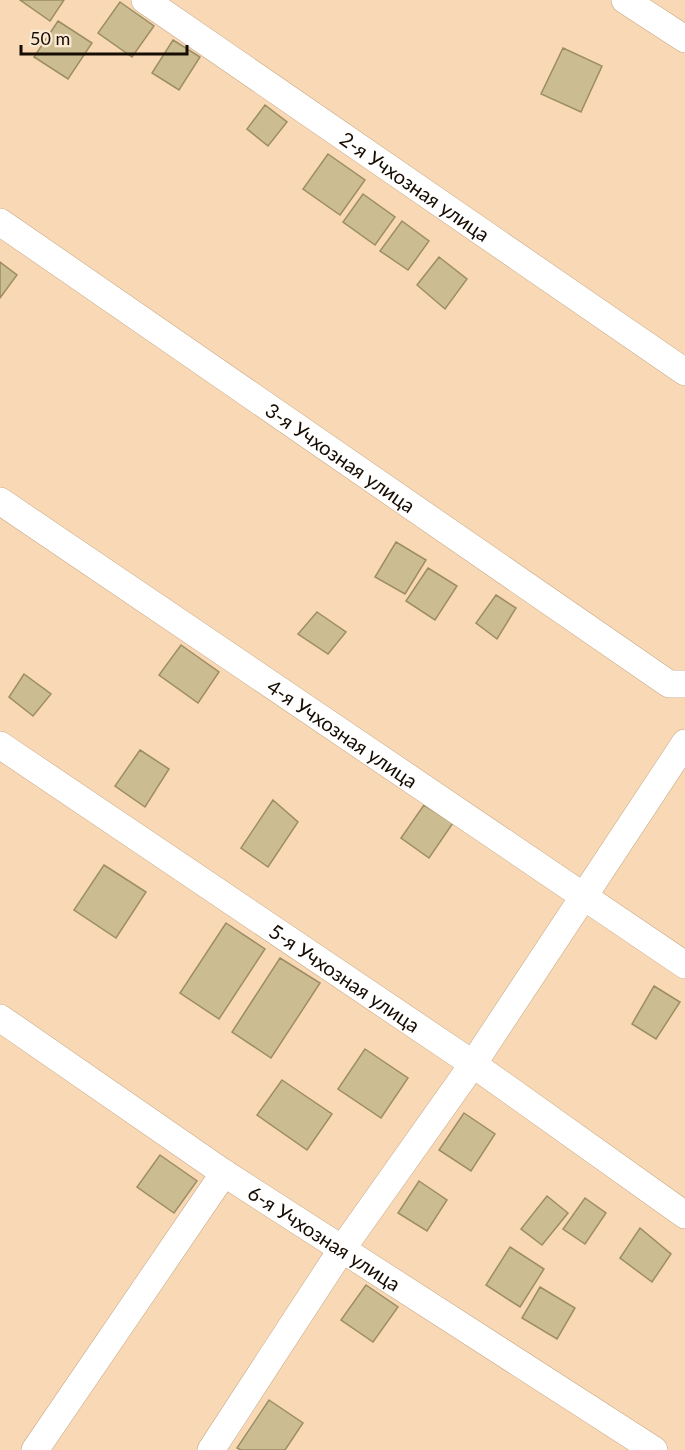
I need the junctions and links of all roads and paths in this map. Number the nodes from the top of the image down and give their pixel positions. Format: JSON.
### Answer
{"nodes":[{"id":1,"x":145,"y":0,"type":"edge"},
{"id":2,"x":625,"y":0,"type":"edge"},
{"id":3,"x":685,"y":39,"type":"edge"},
{"id":4,"x":0,"y":222,"type":"edge"},
{"id":5,"x":685,"y":372,"type":"edge"},
{"id":6,"x":0,"y":501,"type":"edge"},
{"id":7,"x":685,"y":684,"type":"edge"},
{"id":8,"x":685,"y":743,"type":"edge"},
{"id":9,"x":0,"y":745,"type":"edge"},
{"id":10,"x":584,"y":897,"type":"junction"},
{"id":11,"x":685,"y":965,"type":"edge"},
{"id":12,"x":2,"y":1023,"type":"edge"},
{"id":13,"x":473,"y":1064,"type":"junction"},
{"id":14,"x":224,"y":1173,"type":"junction"},
{"id":15,"x":685,"y":1215,"type":"edge"},
{"id":16,"x":342,"y":1249,"type":"junction"},
{"id":17,"x":35,"y":1450,"type":"edge"},
{"id":18,"x":211,"y":1450,"type":"edge"},
{"id":19,"x":654,"y":1450,"type":"edge"}],
"edges":[{"from":1,"to":5,"type":"street","name":"2-я Учхозная улица"},
{"from":2,"to":3,"type":"street"},
{"from":4,"to":7,"type":"street","name":"3-я Учхозная улица"},
{"from":6,"to":10,"type":"street","name":"4-я Учхозная улица"},
{"from":8,"to":10,"type":"street"},
{"from":9,"to":13,"type":"street","name":"5-я Учхозная улица"},
{"from":10,"to":11,"type":"street","name":"4-я Учхозная улица"},
{"from":10,"to":13,"type":"street"},
{"from":12,"to":14,"type":"street","name":"6-я Учхозная улица"},
{"from":13,"to":15,"type":"street","name":"5-я Учхозная улица"},
{"from":13,"to":16,"type":"street"},
{"from":14,"to":16,"type":"street","name":"6-я Учхозная улица"},
{"from":14,"to":17,"type":"street"},
{"from":16,"to":18,"type":"street"},
{"from":16,"to":19,"type":"street","name":"6-я Учхозная улица"}]}
